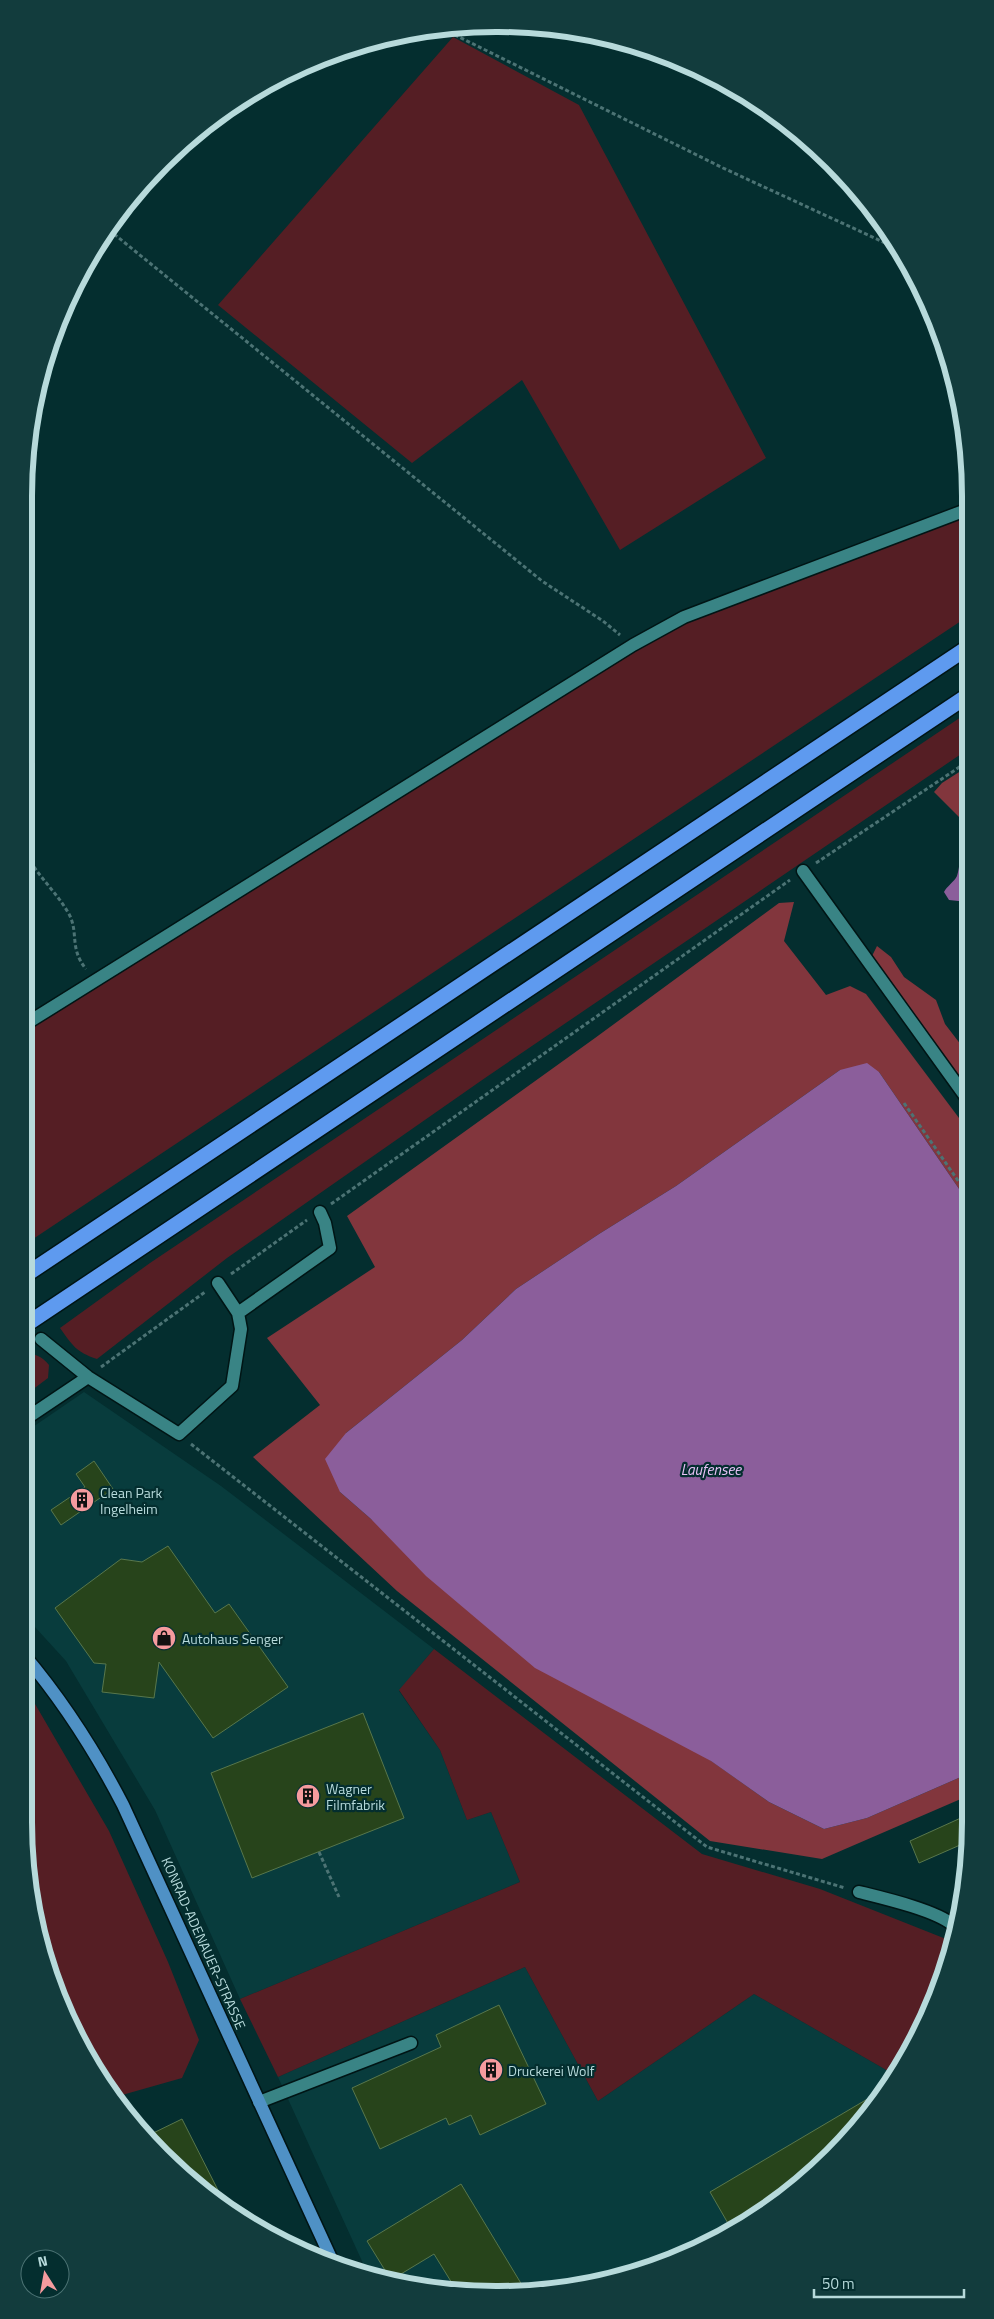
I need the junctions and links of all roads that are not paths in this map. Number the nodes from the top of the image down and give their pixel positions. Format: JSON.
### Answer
{"nodes":[{"id":1,"x":962,"y":512,"type":"edge"},
{"id":2,"x":962,"y":651,"type":"edge"},
{"id":3,"x":962,"y":699,"type":"edge"},
{"id":4,"x":803,"y":871,"type":"road end"},
{"id":5,"x":32,"y":1020,"type":"edge"},
{"id":6,"x":962,"y":1092,"type":"edge"},
{"id":7,"x":320,"y":1212,"type":"road end"},
{"id":8,"x":32,"y":1271,"type":"edge"},
{"id":9,"x":218,"y":1283,"type":"road end"},
{"id":10,"x":238,"y":1313,"type":"junction"},
{"id":11,"x":32,"y":1321,"type":"edge"},
{"id":12,"x":40,"y":1339,"type":"tunnel mouth"},
{"id":13,"x":88,"y":1377,"type":"junction"},
{"id":14,"x":32,"y":1415,"type":"edge"},
{"id":15,"x":32,"y":1665,"type":"edge"},
{"id":16,"x":859,"y":1892,"type":"road end"},
{"id":17,"x":950,"y":1924,"type":"edge"},
{"id":18,"x":411,"y":2044,"type":"dead end"},
{"id":19,"x":259,"y":2102,"type":"junction"},
{"id":20,"x":330,"y":2255,"type":"edge"}],
"edges":[{"from":1,"to":5,"type":"street"},
{"from":2,"to":8,"type":"highway"},
{"from":3,"to":11,"type":"highway"},
{"from":4,"to":6,"type":"street"},
{"from":7,"to":10,"type":"street"},
{"from":9,"to":10,"type":"street"},
{"from":10,"to":13,"type":"street"},
{"from":12,"to":13,"type":"street"},
{"from":13,"to":14,"type":"street"},
{"from":15,"to":19,"type":"main road","name":"KONRAD-ADENAUER-STRASSE"},
{"from":16,"to":17,"type":"street"},
{"from":18,"to":19,"type":"street"},
{"from":19,"to":20,"type":"main road","name":"KONRAD-ADENAUER-STRASSE"}]}
